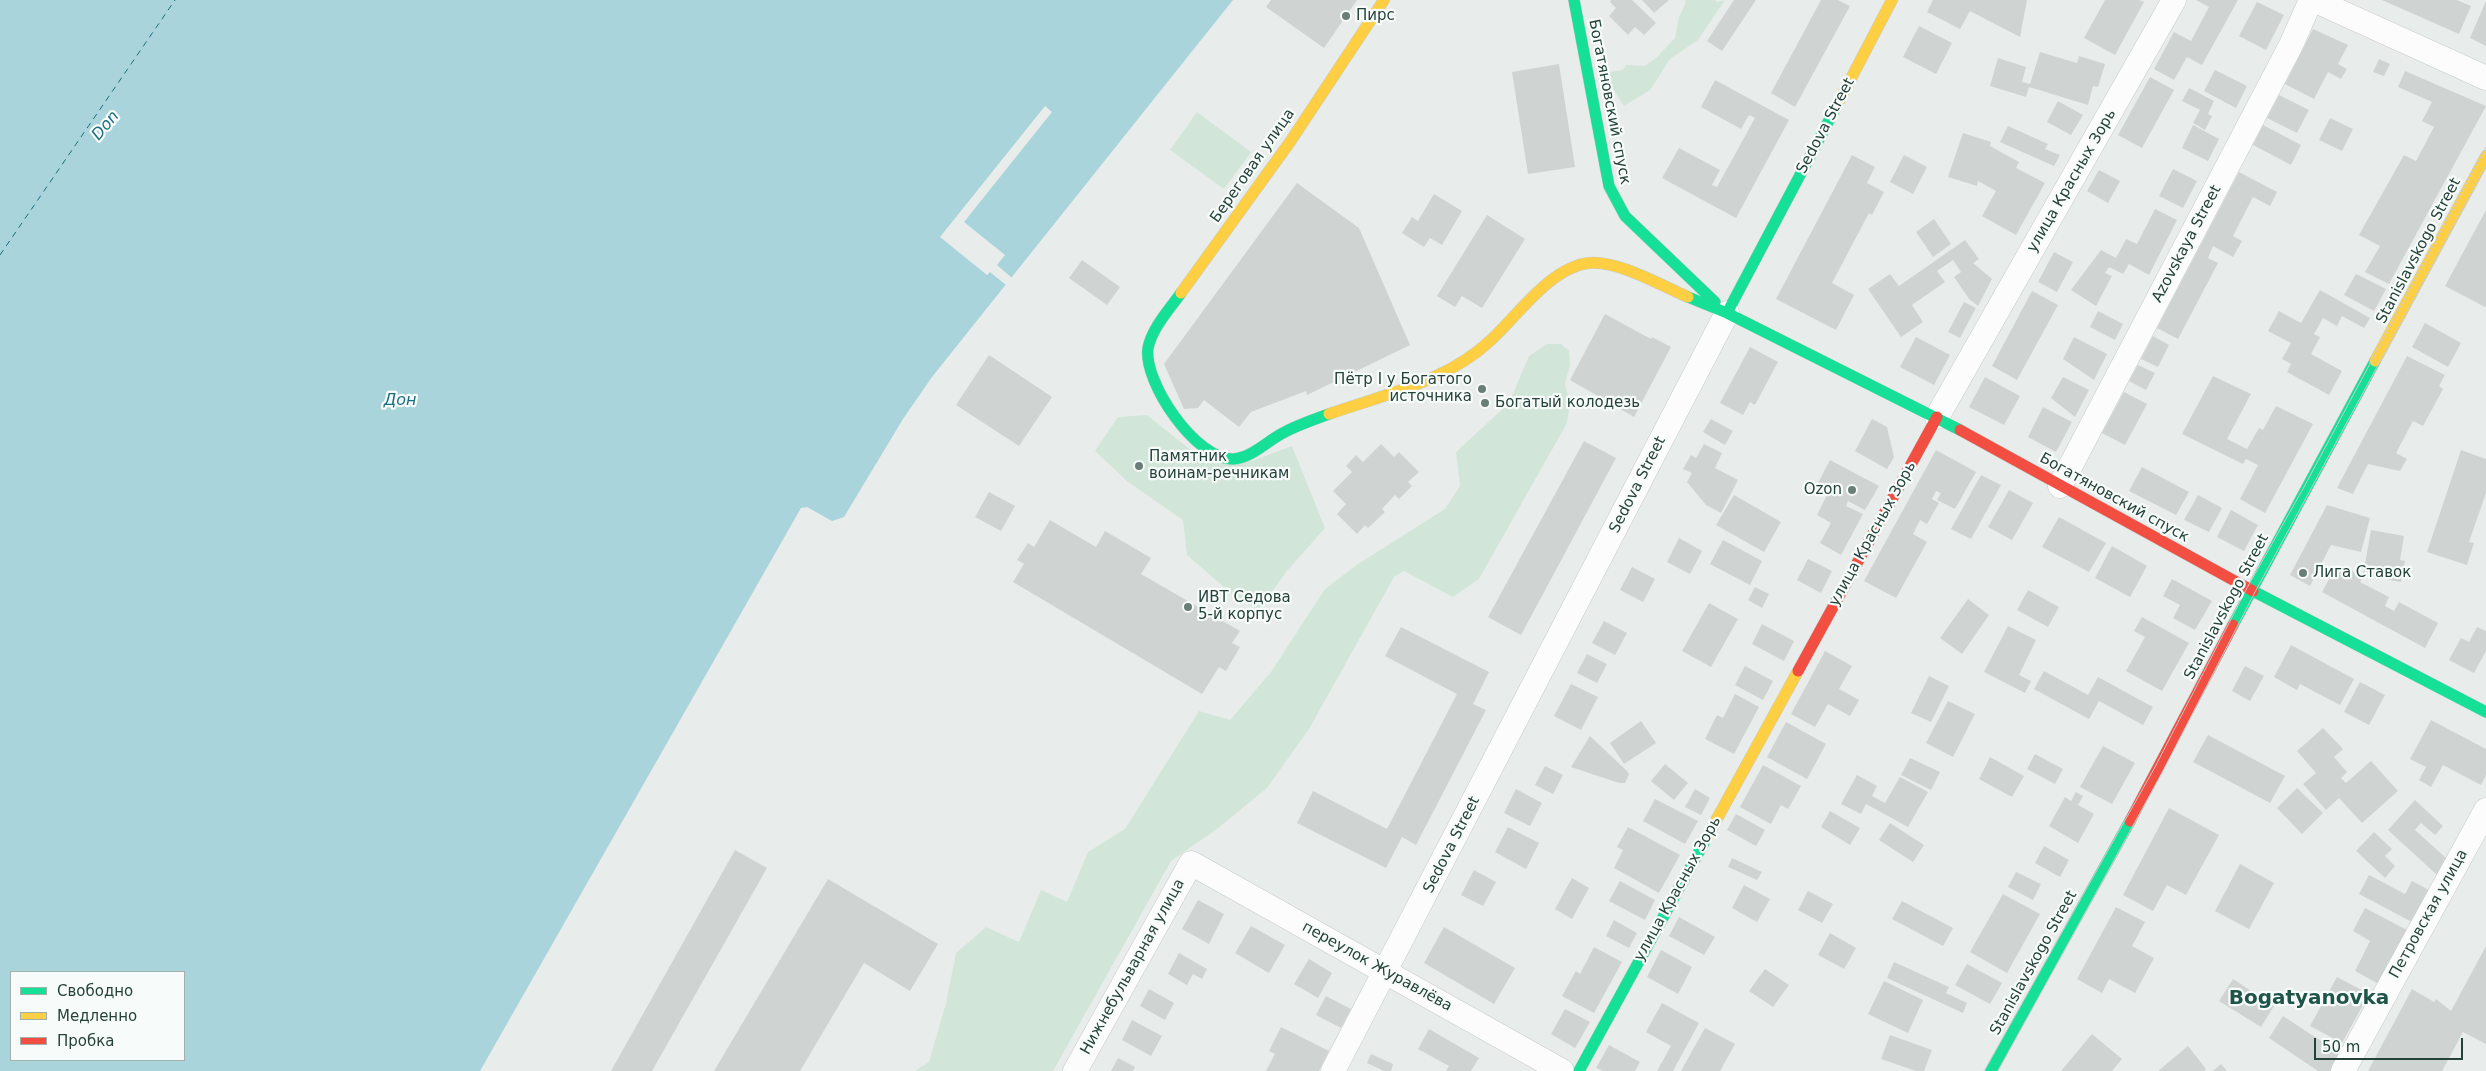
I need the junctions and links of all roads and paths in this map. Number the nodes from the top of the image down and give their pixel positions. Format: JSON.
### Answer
{"nodes":[{"id":1,"x":1384,"y":0,"type":"edge"},
{"id":2,"x":1574,"y":0,"type":"edge"},
{"id":3,"x":1892,"y":0,"type":"edge"},
{"id":4,"x":2174,"y":0,"type":"edge"},
{"id":5,"x":2313,"y":0,"type":"edge"},
{"id":6,"x":2486,"y":78,"type":"edge"},
{"id":7,"x":2486,"y":156,"type":"edge"},
{"id":8,"x":1727,"y":314,"type":"junction"},
{"id":9,"x":1148,"y":350,"type":"joint"},
{"id":10,"x":1937,"y":418,"type":"junction"},
{"id":11,"x":2060,"y":486,"type":"junction"},
{"id":12,"x":2251,"y":590,"type":"junction"},
{"id":13,"x":2486,"y":712,"type":"edge"},
{"id":14,"x":2486,"y":810,"type":"edge"},
{"id":15,"x":1191,"y":863,"type":"joint"},
{"id":16,"x":1386,"y":971,"type":"junction"},
{"id":17,"x":1075,"y":1071,"type":"edge"},
{"id":18,"x":1333,"y":1071,"type":"edge"},
{"id":19,"x":1562,"y":1071,"type":"edge"},
{"id":20,"x":1579,"y":1071,"type":"edge"},
{"id":21,"x":1991,"y":1071,"type":"edge"},
{"id":22,"x":2343,"y":1071,"type":"edge"}],
"edges":[{"from":1,"to":9,"type":"street","name":"Береговая улица"},
{"from":2,"to":8,"type":"street","name":"Богатяновский спуск"},
{"from":3,"to":8,"type":"street","name":"Sedova Street"},
{"from":4,"to":10,"type":"street","name":"улица Красных Зорь"},
{"from":5,"to":6,"type":"street"},
{"from":5,"to":11,"type":"street","name":"Azovskaya Street"},
{"from":7,"to":12,"type":"street","name":"Stanislavskogo Street"},
{"from":8,"to":9,"type":"street","name":"Богатяновский спуск"},
{"from":8,"to":10,"type":"street","name":"Богатяновский спуск"},
{"from":8,"to":16,"type":"street","name":"Sedova Street"},
{"from":10,"to":11,"type":"street","name":"Богатяновский спуск"},
{"from":10,"to":20,"type":"street","name":"улица Красных Зорь"},
{"from":11,"to":12,"type":"street","name":"Богатяновский спуск"},
{"from":12,"to":13,"type":"street","name":"Богатяновский спуск"},
{"from":12,"to":21,"type":"street","name":"Stanislavskogo Street"},
{"from":14,"to":22,"type":"street","name":"Петровская улица"},
{"from":15,"to":16,"type":"street","name":"переулок Журавлёва"},
{"from":15,"to":17,"type":"street","name":"Нижнебульварная улица"},
{"from":16,"to":18,"type":"street","name":"Sedova Street"},
{"from":16,"to":19,"type":"street","name":"переулок Журавлёва"}]}
